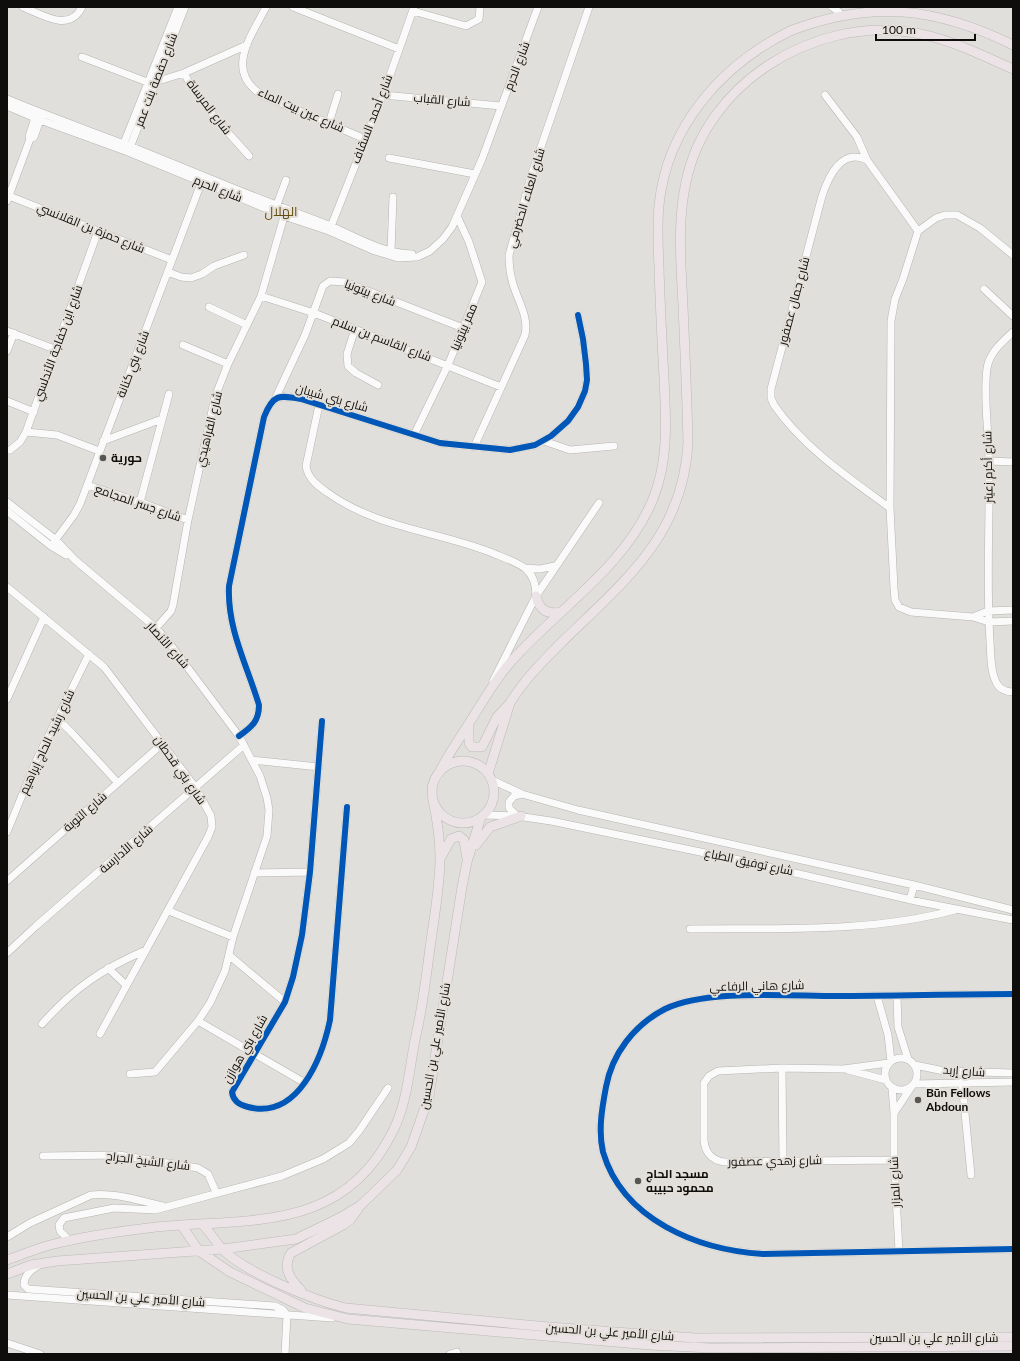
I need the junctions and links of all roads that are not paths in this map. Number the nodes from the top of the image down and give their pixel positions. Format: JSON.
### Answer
{"nodes":[{"id":1,"x":23,"y":7,"type":"edge"},
{"id":2,"x":82,"y":7,"type":"edge"},
{"id":3,"x":178,"y":7,"type":"edge"},
{"id":4,"x":185,"y":7,"type":"edge"},
{"id":5,"x":266,"y":7,"type":"edge"},
{"id":6,"x":292,"y":7,"type":"edge"},
{"id":7,"x":480,"y":7,"type":"edge"},
{"id":8,"x":538,"y":7,"type":"edge"},
{"id":9,"x":589,"y":7,"type":"edge"},
{"id":10,"x":414,"y":9,"type":"edge"},
{"id":11,"x":836,"y":10,"type":"edge"},
{"id":12,"x":247,"y":45,"type":"junction"},
{"id":13,"x":1013,"y":45,"type":"edge"},
{"id":14,"x":398,"y":49,"type":"junction"},
{"id":15,"x":82,"y":57,"type":"dead end"},
{"id":16,"x":1013,"y":69,"type":"edge"},
{"id":17,"x":184,"y":73,"type":"junction"},
{"id":18,"x":147,"y":82,"type":"junction"},
{"id":19,"x":155,"y":82,"type":"junction"},
{"id":20,"x":338,"y":94,"type":"dead end"},
{"id":21,"x":383,"y":95,"type":"junction"},
{"id":22,"x":825,"y":95,"type":"dead end"},
{"id":23,"x":7,"y":100,"type":"edge"},
{"id":24,"x":7,"y":106,"type":"edge"},
{"id":25,"x":501,"y":106,"type":"junction"},
{"id":26,"x":38,"y":116,"type":"junction"},
{"id":27,"x":329,"y":123,"type":"junction"},
{"id":28,"x":365,"y":139,"type":"junction"},
{"id":29,"x":126,"y":148,"type":"junction"},
{"id":30,"x":250,"y":156,"type":"dead end"},
{"id":31,"x":390,"y":158,"type":"dead end"},
{"id":32,"x":868,"y":160,"type":"junction"},
{"id":33,"x":476,"y":174,"type":"junction"},
{"id":34,"x":203,"y":179,"type":"junction"},
{"id":35,"x":286,"y":180,"type":"dead end"},
{"id":36,"x":393,"y":197,"type":"dead end"},
{"id":37,"x":8,"y":199,"type":"edge"},
{"id":38,"x":275,"y":209,"type":"junction"},
{"id":39,"x":285,"y":213,"type":"junction"},
{"id":40,"x":457,"y":216,"type":"junction"},
{"id":41,"x":330,"y":228,"type":"junction"},
{"id":42,"x":98,"y":231,"type":"junction"},
{"id":43,"x":918,"y":231,"type":"junction"},
{"id":44,"x":391,"y":250,"type":"junction"},
{"id":45,"x":430,"y":251,"type":"junction"},
{"id":46,"x":244,"y":254,"type":"dead end"},
{"id":47,"x":1013,"y":255,"type":"edge"},
{"id":48,"x":172,"y":260,"type":"junction"},
{"id":49,"x":168,"y":272,"type":"junction"},
{"id":50,"x":984,"y":289,"type":"dead end"},
{"id":51,"x":261,"y":296,"type":"junction"},
{"id":52,"x":209,"y":307,"type":"dead end"},
{"id":53,"x":314,"y":313,"type":"junction"},
{"id":54,"x":578,"y":315,"type":"dead end"},
{"id":55,"x":1013,"y":316,"type":"edge"},
{"id":56,"x":247,"y":325,"type":"junction"},
{"id":57,"x":464,"y":328,"type":"junction"},
{"id":58,"x":355,"y":329,"type":"junction"},
{"id":59,"x":10,"y":332,"type":"edge"},
{"id":60,"x":1013,"y":332,"type":"edge"},
{"id":61,"x":183,"y":345,"type":"dead end"},
{"id":62,"x":57,"y":350,"type":"junction"},
{"id":63,"x":7,"y":351,"type":"edge"},
{"id":64,"x":228,"y":364,"type":"junction"},
{"id":65,"x":448,"y":365,"type":"junction"},
{"id":66,"x":378,"y":385,"type":"dead end"},
{"id":67,"x":501,"y":387,"type":"junction"},
{"id":68,"x":169,"y":394,"type":"dead end"},
{"id":69,"x":276,"y":397,"type":"junction"},
{"id":70,"x":7,"y":401,"type":"edge"},
{"id":71,"x":319,"y":405,"type":"junction"},
{"id":72,"x":34,"y":412,"type":"junction"},
{"id":73,"x":162,"y":419,"type":"junction"},
{"id":74,"x":26,"y":432,"type":"junction"},
{"id":75,"x":414,"y":435,"type":"junction"},
{"id":76,"x":103,"y":441,"type":"junction"},
{"id":77,"x":544,"y":441,"type":"junction"},
{"id":78,"x":614,"y":446,"type":"dead end"},
{"id":79,"x":474,"y":447,"type":"junction"},
{"id":80,"x":10,"y":450,"type":"dead end"},
{"id":81,"x":99,"y":451,"type":"junction"},
{"id":82,"x":989,"y":461,"type":"junction"},
{"id":83,"x":1013,"y":462,"type":"edge"},
{"id":84,"x":87,"y":485,"type":"junction"},
{"id":85,"x":7,"y":502,"type":"edge"},
{"id":86,"x":140,"y":502,"type":"junction"},
{"id":87,"x":599,"y":503,"type":"dead end"},
{"id":88,"x":890,"y":508,"type":"junction"},
{"id":89,"x":7,"y":511,"type":"edge"},
{"id":90,"x":19,"y":516,"type":"junction"},
{"id":91,"x":188,"y":520,"type":"junction"},
{"id":92,"x":54,"y":543,"type":"junction"},
{"id":93,"x":555,"y":566,"type":"junction"},
{"id":94,"x":525,"y":568,"type":"junction"},
{"id":95,"x":7,"y":587,"type":"edge"},
{"id":96,"x":536,"y":596,"type":"junction"},
{"id":97,"x":1013,"y":610,"type":"edge"},
{"id":98,"x":988,"y":611,"type":"junction"},
{"id":99,"x":561,"y":612,"type":"junction"},
{"id":100,"x":44,"y":617,"type":"junction"},
{"id":101,"x":973,"y":617,"type":"junction"},
{"id":102,"x":1013,"y":621,"type":"edge"},
{"id":103,"x":989,"y":622,"type":"junction"},
{"id":104,"x":156,"y":628,"type":"junction"},
{"id":105,"x":89,"y":654,"type":"junction"},
{"id":106,"x":488,"y":690,"type":"junction"},
{"id":107,"x":1013,"y":692,"type":"edge"},
{"id":108,"x":7,"y":699,"type":"edge"},
{"id":109,"x":510,"y":703,"type":"junction"},
{"id":110,"x":58,"y":719,"type":"junction"},
{"id":111,"x":322,"y":721,"type":"dead end"},
{"id":112,"x":470,"y":722,"type":"junction"},
{"id":113,"x":240,"y":736,"type":"junction"},
{"id":114,"x":162,"y":744,"type":"junction"},
{"id":115,"x":244,"y":745,"type":"junction"},
{"id":116,"x":252,"y":760,"type":"junction"},
{"id":117,"x":318,"y":766,"type":"junction"},
{"id":118,"x":439,"y":773,"type":"junction"},
{"id":119,"x":490,"y":777,"type":"junction"},
{"id":120,"x":118,"y":783,"type":"junction"},
{"id":121,"x":196,"y":788,"type":"junction"},
{"id":122,"x":522,"y":794,"type":"junction"},
{"id":123,"x":434,"y":800,"type":"junction"},
{"id":124,"x":347,"y":807,"type":"dead end"},
{"id":125,"x":482,"y":816,"type":"junction"},
{"id":126,"x":519,"y":816,"type":"junction"},
{"id":127,"x":7,"y":832,"type":"edge"},
{"id":128,"x":440,"y":859,"type":"junction"},
{"id":129,"x":467,"y":862,"type":"junction"},
{"id":130,"x":310,"y":872,"type":"junction"},
{"id":131,"x":254,"y":873,"type":"junction"},
{"id":132,"x":8,"y":878,"type":"edge"},
{"id":133,"x":914,"y":885,"type":"junction"},
{"id":134,"x":910,"y":900,"type":"junction"},
{"id":135,"x":957,"y":910,"type":"junction"},
{"id":136,"x":1013,"y":910,"type":"edge"},
{"id":137,"x":169,"y":911,"type":"junction"},
{"id":138,"x":1013,"y":920,"type":"edge"},
{"id":139,"x":690,"y":929,"type":"dead end"},
{"id":140,"x":233,"y":937,"type":"junction"},
{"id":141,"x":146,"y":950,"type":"junction"},
{"id":142,"x":7,"y":953,"type":"edge"},
{"id":143,"x":230,"y":956,"type":"junction"},
{"id":144,"x":108,"y":968,"type":"junction"},
{"id":145,"x":126,"y":986,"type":"junction"},
{"id":146,"x":1013,"y":994,"type":"edge"},
{"id":147,"x":897,"y":995,"type":"junction"},
{"id":148,"x":877,"y":996,"type":"junction"},
{"id":149,"x":285,"y":1002,"type":"junction"},
{"id":150,"x":198,"y":1021,"type":"junction"},
{"id":151,"x":42,"y":1024,"type":"dead end"},
{"id":152,"x":100,"y":1034,"type":"dead end"},
{"id":153,"x":254,"y":1052,"type":"junction"},
{"id":154,"x":908,"y":1059,"type":"junction"},
{"id":155,"x":890,"y":1062,"type":"junction"},
{"id":156,"x":915,"y":1065,"type":"junction"},
{"id":157,"x":782,"y":1068,"type":"junction"},
{"id":158,"x":844,"y":1069,"type":"junction"},
{"id":159,"x":1013,"y":1073,"type":"edge"},
{"id":160,"x":130,"y":1074,"type":"dead end"},
{"id":161,"x":886,"y":1080,"type":"junction"},
{"id":162,"x":962,"y":1082,"type":"junction"},
{"id":163,"x":1013,"y":1082,"type":"edge"},
{"id":164,"x":305,"y":1083,"type":"junction"},
{"id":165,"x":913,"y":1085,"type":"junction"},
{"id":166,"x":388,"y":1088,"type":"dead end"},
{"id":167,"x":892,"y":1088,"type":"junction"},
{"id":168,"x":894,"y":1113,"type":"junction"},
{"id":169,"x":42,"y":1156,"type":"dead end"},
{"id":170,"x":783,"y":1160,"type":"junction"},
{"id":171,"x":894,"y":1160,"type":"junction"},
{"id":172,"x":971,"y":1175,"type":"dead end"},
{"id":173,"x":216,"y":1192,"type":"junction"},
{"id":174,"x":361,"y":1205,"type":"junction"},
{"id":175,"x":168,"y":1207,"type":"junction"},
{"id":176,"x":58,"y":1210,"type":"junction"},
{"id":177,"x":64,"y":1218,"type":"junction"},
{"id":178,"x":203,"y":1224,"type":"junction"},
{"id":179,"x":182,"y":1226,"type":"junction"},
{"id":180,"x":7,"y":1238,"type":"edge"},
{"id":181,"x":70,"y":1241,"type":"junction"},
{"id":182,"x":223,"y":1249,"type":"junction"},
{"id":183,"x":1013,"y":1249,"type":"edge"},
{"id":184,"x":899,"y":1250,"type":"junction"},
{"id":185,"x":199,"y":1251,"type":"junction"},
{"id":186,"x":7,"y":1260,"type":"edge"},
{"id":187,"x":43,"y":1263,"type":"junction"},
{"id":188,"x":7,"y":1274,"type":"edge"},
{"id":189,"x":7,"y":1295,"type":"edge"},
{"id":190,"x":306,"y":1296,"type":"junction"},
{"id":191,"x":287,"y":1315,"type":"junction"},
{"id":192,"x":348,"y":1319,"type":"junction"},
{"id":193,"x":1013,"y":1337,"type":"edge"},
{"id":194,"x":877,"y":1342,"type":"junction"},
{"id":195,"x":7,"y":1343,"type":"edge"},
{"id":196,"x":1013,"y":1346,"type":"edge"},
{"id":197,"x":34,"y":1353,"type":"edge"},
{"id":198,"x":285,"y":1354,"type":"edge"}],
"edges":[{"from":1,"to":2,"type":"street"},
{"from":3,"to":18,"type":"street","name":"شارع حفصة بنت عمر"},
{"from":4,"to":19,"type":"street","name":"شارع حفصة بنت عمر"},
{"from":5,"to":12,"type":"street","name":"شارع عين بيت الماء"},
{"from":6,"to":14,"type":"street"},
{"from":7,"to":10,"type":"street"},
{"from":8,"to":25,"type":"street","name":"شارع الحرم"},
{"from":9,"to":67,"type":"street","name":"شارع العلاء الحضرمي"},
{"from":10,"to":14,"type":"street","name":"شارع أحمد السقاف"},
{"from":11,"to":13,"type":"main road"},
{"from":11,"to":99,"type":"main road"},
{"from":12,"to":17,"type":"street","name":"شارع المرساة"},
{"from":12,"to":27,"type":"street","name":"شارع عين بيت الماء"},
{"from":14,"to":21,"type":"street","name":"شارع أحمد السقاف"},
{"from":15,"to":18,"type":"street"},
{"from":16,"to":109,"type":"main road"},
{"from":17,"to":19,"type":"street"},
{"from":17,"to":30,"type":"street","name":"شارع المرساة"},
{"from":18,"to":19,"type":"street"},
{"from":18,"to":29,"type":"street","name":"شارع حفصة بنت عمر"},
{"from":19,"to":29,"type":"street","name":"شارع حفصة بنت عمر"},
{"from":20,"to":27,"type":"street"},
{"from":21,"to":25,"type":"street","name":"شارع القباب"},
{"from":21,"to":28,"type":"street","name":"شارع أحمد السقاف"},
{"from":22,"to":32,"type":"street"},
{"from":23,"to":26,"type":"street","name":"شارع الحرم"},
{"from":24,"to":26,"type":"street","name":"شارع الحرم"},
{"from":25,"to":33,"type":"street","name":"شارع الحرم"},
{"from":26,"to":29,"type":"street","name":"شارع الحرم"},
{"from":26,"to":37,"type":"street"},
{"from":27,"to":28,"type":"street","name":"شارع عين بيت الماء"},
{"from":28,"to":41,"type":"street","name":"شارع أحمد السقاف"},
{"from":29,"to":34,"type":"street","name":"شارع الحرم"},
{"from":31,"to":33,"type":"street"},
{"from":32,"to":43,"type":"street"},
{"from":32,"to":88,"type":"street","name":"شارع جمال عصفور"},
{"from":33,"to":40,"type":"street","name":"شارع الحرم"},
{"from":34,"to":38,"type":"street","name":"شارع الحرم"},
{"from":34,"to":48,"type":"street","name":"شارع بني كنانة"},
{"from":35,"to":38,"type":"street"},
{"from":36,"to":44,"type":"street"},
{"from":37,"to":42,"type":"street","name":"شارع حمزة بن القلانسي"},
{"from":38,"to":39,"type":"street","name":"شارع الحرم"},
{"from":39,"to":41,"type":"street","name":"شارع الحرم"},
{"from":39,"to":51,"type":"street","name":"شارع الفراهيدي"},
{"from":40,"to":45,"type":"street","name":"شارع الحرم"},
{"from":40,"to":57,"type":"street","name":"ممر بيتونيا"},
{"from":41,"to":44,"type":"street","name":"شارع الحرم"},
{"from":41,"to":45,"type":"street","name":"شارع الحرم"},
{"from":42,"to":48,"type":"street","name":"شارع حمزة بن القلانسي"},
{"from":42,"to":62,"type":"street","name":"شارع ابن خفاجة الأندلسي"},
{"from":43,"to":47,"type":"street"},
{"from":43,"to":88,"type":"street"},
{"from":44,"to":45,"type":"street","name":"شارع الحرم"},
{"from":46,"to":49,"type":"street"},
{"from":48,"to":49,"type":"street","name":"شارع بني كنانة"},
{"from":49,"to":76,"type":"street","name":"شارع بني كنانة"},
{"from":50,"to":55,"type":"street"},
{"from":51,"to":53,"type":"street","name":"شارع القاسم بن سلام"},
{"from":51,"to":56,"type":"street","name":"شارع الفراهيدي"},
{"from":52,"to":56,"type":"street"},
{"from":53,"to":57,"type":"street","name":"شارع بيتونيا"},
{"from":53,"to":58,"type":"street","name":"شارع القاسم بن سلام"},
{"from":53,"to":69,"type":"street","name":"شارع بيتونيا"},
{"from":54,"to":77,"type":"street","name":"شارع بني شيبان"},
{"from":56,"to":64,"type":"street","name":"شارع الفراهيدي"},
{"from":57,"to":65,"type":"street","name":"ممر بيتونيا"},
{"from":58,"to":65,"type":"street","name":"شارع القاسم بن سلام"},
{"from":58,"to":66,"type":"street"},
{"from":59,"to":62,"type":"street"},
{"from":59,"to":63,"type":"street"},
{"from":60,"to":82,"type":"street","name":"شارع أكرم زعيتر"},
{"from":61,"to":64,"type":"street"},
{"from":62,"to":72,"type":"street","name":"شارع ابن خفاجة الأندلسي"},
{"from":64,"to":91,"type":"street","name":"شارع الفراهيدي"},
{"from":65,"to":67,"type":"street","name":"شارع القاسم بن سلام"},
{"from":65,"to":75,"type":"street","name":"ممر بيتونيا"},
{"from":67,"to":79,"type":"street","name":"شارع العلاء الحضرمي"},
{"from":68,"to":73,"type":"street"},
{"from":69,"to":71,"type":"street","name":"شارع بني شيبان"},
{"from":69,"to":113,"type":"street"},
{"from":70,"to":72,"type":"street"},
{"from":71,"to":75,"type":"street","name":"شارع بني شيبان"},
{"from":71,"to":94,"type":"street"},
{"from":72,"to":74,"type":"street","name":"شارع ابن خفاجة الأندلسي"},
{"from":73,"to":76,"type":"street"},
{"from":73,"to":86,"type":"street"},
{"from":74,"to":80,"type":"street","name":"شارع ابن خفاجة الأندلسي"},
{"from":74,"to":81,"type":"street"},
{"from":75,"to":79,"type":"street","name":"شارع بني شيبان"},
{"from":76,"to":81,"type":"street","name":"شارع بني كنانة"},
{"from":77,"to":78,"type":"street"},
{"from":77,"to":79,"type":"street","name":"شارع بني شيبان"},
{"from":81,"to":84,"type":"street","name":"شارع بني كنانة"},
{"from":82,"to":83,"type":"street"},
{"from":82,"to":98,"type":"street","name":"شارع أكرم زعيتر"},
{"from":84,"to":86,"type":"street","name":"شارع جسر المجامع"},
{"from":84,"to":92,"type":"street","name":"شارع بني كنانة"},
{"from":85,"to":90,"type":"street","name":"شارع الأنصار"},
{"from":86,"to":91,"type":"street","name":"شارع جسر المجامع"},
{"from":87,"to":93,"type":"street"},
{"from":88,"to":101,"type":"street"},
{"from":89,"to":90,"type":"street","name":"شارع الأنصار"},
{"from":90,"to":92,"type":"street","name":"شارع الأنصار"},
{"from":91,"to":104,"type":"street","name":"شارع الفراهيدي"},
{"from":92,"to":104,"type":"street","name":"شارع الأنصار"},
{"from":93,"to":94,"type":"street"},
{"from":93,"to":96,"type":"street"},
{"from":94,"to":96,"type":"street"},
{"from":95,"to":100,"type":"street","name":"شارع بني قحطان"},
{"from":96,"to":99,"type":"main road"},
{"from":96,"to":106,"type":"street"},
{"from":97,"to":98,"type":"street"},
{"from":98,"to":101,"type":"street"},
{"from":98,"to":103,"type":"street","name":"شارع أكرم زعيتر"},
{"from":99,"to":106,"type":"main road"},
{"from":100,"to":105,"type":"street","name":"شارع بني قحطان"},
{"from":100,"to":108,"type":"street"},
{"from":101,"to":103,"type":"street"},
{"from":102,"to":103,"type":"street"},
{"from":103,"to":107,"type":"street","name":"شارع أكرم زعيتر"},
{"from":104,"to":113,"type":"street","name":"شارع الأنصار"},
{"from":105,"to":110,"type":"street","name":"شارع رشيد الحاج إبراهيم"},
{"from":105,"to":114,"type":"street","name":"شارع بني قحطان"},
{"from":106,"to":112,"type":"main road"},
{"from":109,"to":112,"type":"main road"},
{"from":109,"to":119,"type":"main road"},
{"from":110,"to":120,"type":"street"},
{"from":110,"to":127,"type":"street","name":"شارع رشيد الحاج إبراهيم"},
{"from":111,"to":117,"type":"street","name":"شارع بني هوازن"},
{"from":112,"to":118,"type":"main road"},
{"from":113,"to":115,"type":"street","name":"شارع الأنصار"},
{"from":114,"to":120,"type":"street","name":"شارع التوبة"},
{"from":114,"to":121,"type":"street","name":"شارع بني قحطان"},
{"from":115,"to":116,"type":"street"},
{"from":115,"to":121,"type":"street","name":"شارع الأدارسة"},
{"from":116,"to":117,"type":"street"},
{"from":116,"to":131,"type":"street"},
{"from":117,"to":130,"type":"street","name":"شارع بني هوازن"},
{"from":118,"to":119,"type":"main road"},
{"from":118,"to":123,"type":"main road"},
{"from":119,"to":122,"type":"street","name":"شارع توفيق الطباع"},
{"from":119,"to":125,"type":"main road"},
{"from":120,"to":132,"type":"street","name":"شارع التوبة"},
{"from":121,"to":137,"type":"street","name":"شارع بني قحطان"},
{"from":121,"to":142,"type":"street","name":"شارع الأدارسة"},
{"from":122,"to":126,"type":"street"},
{"from":122,"to":133,"type":"street","name":"شارع توفيق الطباع"},
{"from":123,"to":125,"type":"main road"},
{"from":123,"to":128,"type":"main road","name":"شارع الأمير علي بن الحسين"},
{"from":124,"to":164,"type":"street","name":"شارع بني هوازن"},
{"from":125,"to":126,"type":"street","name":"شارع توفيق الطباع"},
{"from":125,"to":129,"type":"main road","name":"شارع الأمير علي بن الحسين"},
{"from":126,"to":129,"type":"main road"},
{"from":126,"to":134,"type":"street","name":"شارع توفيق الطباع"},
{"from":128,"to":129,"type":"main road"},
{"from":128,"to":178,"type":"main road","name":"شارع الأمير علي بن الحسين"},
{"from":129,"to":174,"type":"main road","name":"شارع الأمير علي بن الحسين"},
{"from":130,"to":131,"type":"street"},
{"from":130,"to":149,"type":"street","name":"شارع بني هوازن"},
{"from":131,"to":140,"type":"street"},
{"from":133,"to":134,"type":"street"},
{"from":133,"to":136,"type":"street","name":"شارع توفيق الطباع"},
{"from":134,"to":135,"type":"street","name":"شارع توفيق الطباع"},
{"from":135,"to":138,"type":"street","name":"شارع توفيق الطباع"},
{"from":135,"to":139,"type":"street"},
{"from":137,"to":140,"type":"street"},
{"from":137,"to":141,"type":"street","name":"شارع بني قحطان"},
{"from":140,"to":143,"type":"street"},
{"from":141,"to":144,"type":"street"},
{"from":141,"to":145,"type":"street","name":"شارع بني قحطان"},
{"from":143,"to":149,"type":"street"},
{"from":143,"to":150,"type":"street"},
{"from":144,"to":145,"type":"street"},
{"from":144,"to":151,"type":"street"},
{"from":145,"to":152,"type":"street","name":"شارع بني قحطان"},
{"from":146,"to":147,"type":"street","name":"شارع هاني الرفاعي"},
{"from":147,"to":148,"type":"street","name":"شارع هاني الرفاعي"},
{"from":147,"to":154,"type":"street"},
{"from":148,"to":155,"type":"street"},
{"from":148,"to":184,"type":"street","name":"شارع هاني الرفاعي"},
{"from":149,"to":153,"type":"street","name":"شارع بني هوازن"},
{"from":150,"to":153,"type":"street"},
{"from":150,"to":160,"type":"street"},
{"from":153,"to":164,"type":"street"},
{"from":153,"to":164,"type":"street","name":"شارع بني هوازن"},
{"from":154,"to":155,"type":"street"},
{"from":154,"to":156,"type":"street"},
{"from":155,"to":158,"type":"street","name":"شارع زهدي عصفور"},
{"from":155,"to":161,"type":"street"},
{"from":156,"to":159,"type":"street","name":"شارع إربد"},
{"from":156,"to":165,"type":"street"},
{"from":157,"to":158,"type":"street","name":"شارع زهدي عصفور"},
{"from":157,"to":170,"type":"street"},
{"from":157,"to":170,"type":"street","name":"شارع زهدي عصفور"},
{"from":158,"to":161,"type":"street","name":"شارع زهدي عصفور"},
{"from":161,"to":167,"type":"street"},
{"from":162,"to":163,"type":"street","name":"شارع إربد"},
{"from":162,"to":165,"type":"street","name":"شارع إربد"},
{"from":162,"to":172,"type":"street"},
{"from":165,"to":167,"type":"street"},
{"from":165,"to":168,"type":"street"},
{"from":166,"to":173,"type":"street"},
{"from":167,"to":168,"type":"street","name":"شارع المزار"},
{"from":168,"to":171,"type":"street","name":"شارع المزار"},
{"from":169,"to":173,"type":"street","name":"شارع الشيخ الجراح"},
{"from":170,"to":171,"type":"street","name":"شارع زهدي عصفور"},
{"from":171,"to":184,"type":"street","name":"شارع المزار"},
{"from":173,"to":175,"type":"street"},
{"from":174,"to":182,"type":"main road","name":"شارع الأمير علي بن الحسين"},
{"from":174,"to":190,"type":"main road"},
{"from":175,"to":176,"type":"street"},
{"from":175,"to":177,"type":"street"},
{"from":176,"to":177,"type":"street"},
{"from":176,"to":180,"type":"street"},
{"from":177,"to":181,"type":"street"},
{"from":178,"to":179,"type":"main road","name":"شارع الأمير علي بن الحسين"},
{"from":178,"to":182,"type":"main road","name":"شارع الأمير علي بن الحسين"},
{"from":179,"to":181,"type":"main road","name":"شارع الأمير علي بن الحسين"},
{"from":179,"to":185,"type":"main road","name":"شارع الأمير علي بن الحسين"},
{"from":181,"to":186,"type":"main road","name":"شارع الأمير علي بن الحسين"},
{"from":182,"to":185,"type":"main road","name":"شارع الأمير علي بن الحسين"},
{"from":182,"to":190,"type":"main road","name":"شارع الأمير علي بن الحسين"},
{"from":183,"to":184,"type":"street","name":"شارع هاني الرفاعي"},
{"from":185,"to":187,"type":"main road","name":"شارع الأمير علي بن الحسين"},
{"from":185,"to":192,"type":"main road","name":"شارع الأمير علي بن الحسين"},
{"from":187,"to":188,"type":"main road","name":"شارع الأمير علي بن الحسين"},
{"from":187,"to":191,"type":"street","name":"شارع الأمير علي بن الحسين"},
{"from":189,"to":191,"type":"street","name":"شارع الأمير علي بن الحسين"},
{"from":190,"to":194,"type":"main road","name":"شارع الأمير علي بن الحسين"},
{"from":191,"to":192,"type":"street","name":"شارع الأمير علي بن الحسين"},
{"from":191,"to":198,"type":"street"},
{"from":192,"to":194,"type":"main road","name":"شارع الأمير علي بن الحسين"},
{"from":193,"to":194,"type":"main road","name":"شارع الأمير علي بن الحسين"},
{"from":194,"to":196,"type":"main road","name":"شارع الأمير علي بن الحسين"},
{"from":195,"to":197,"type":"street"}]}
